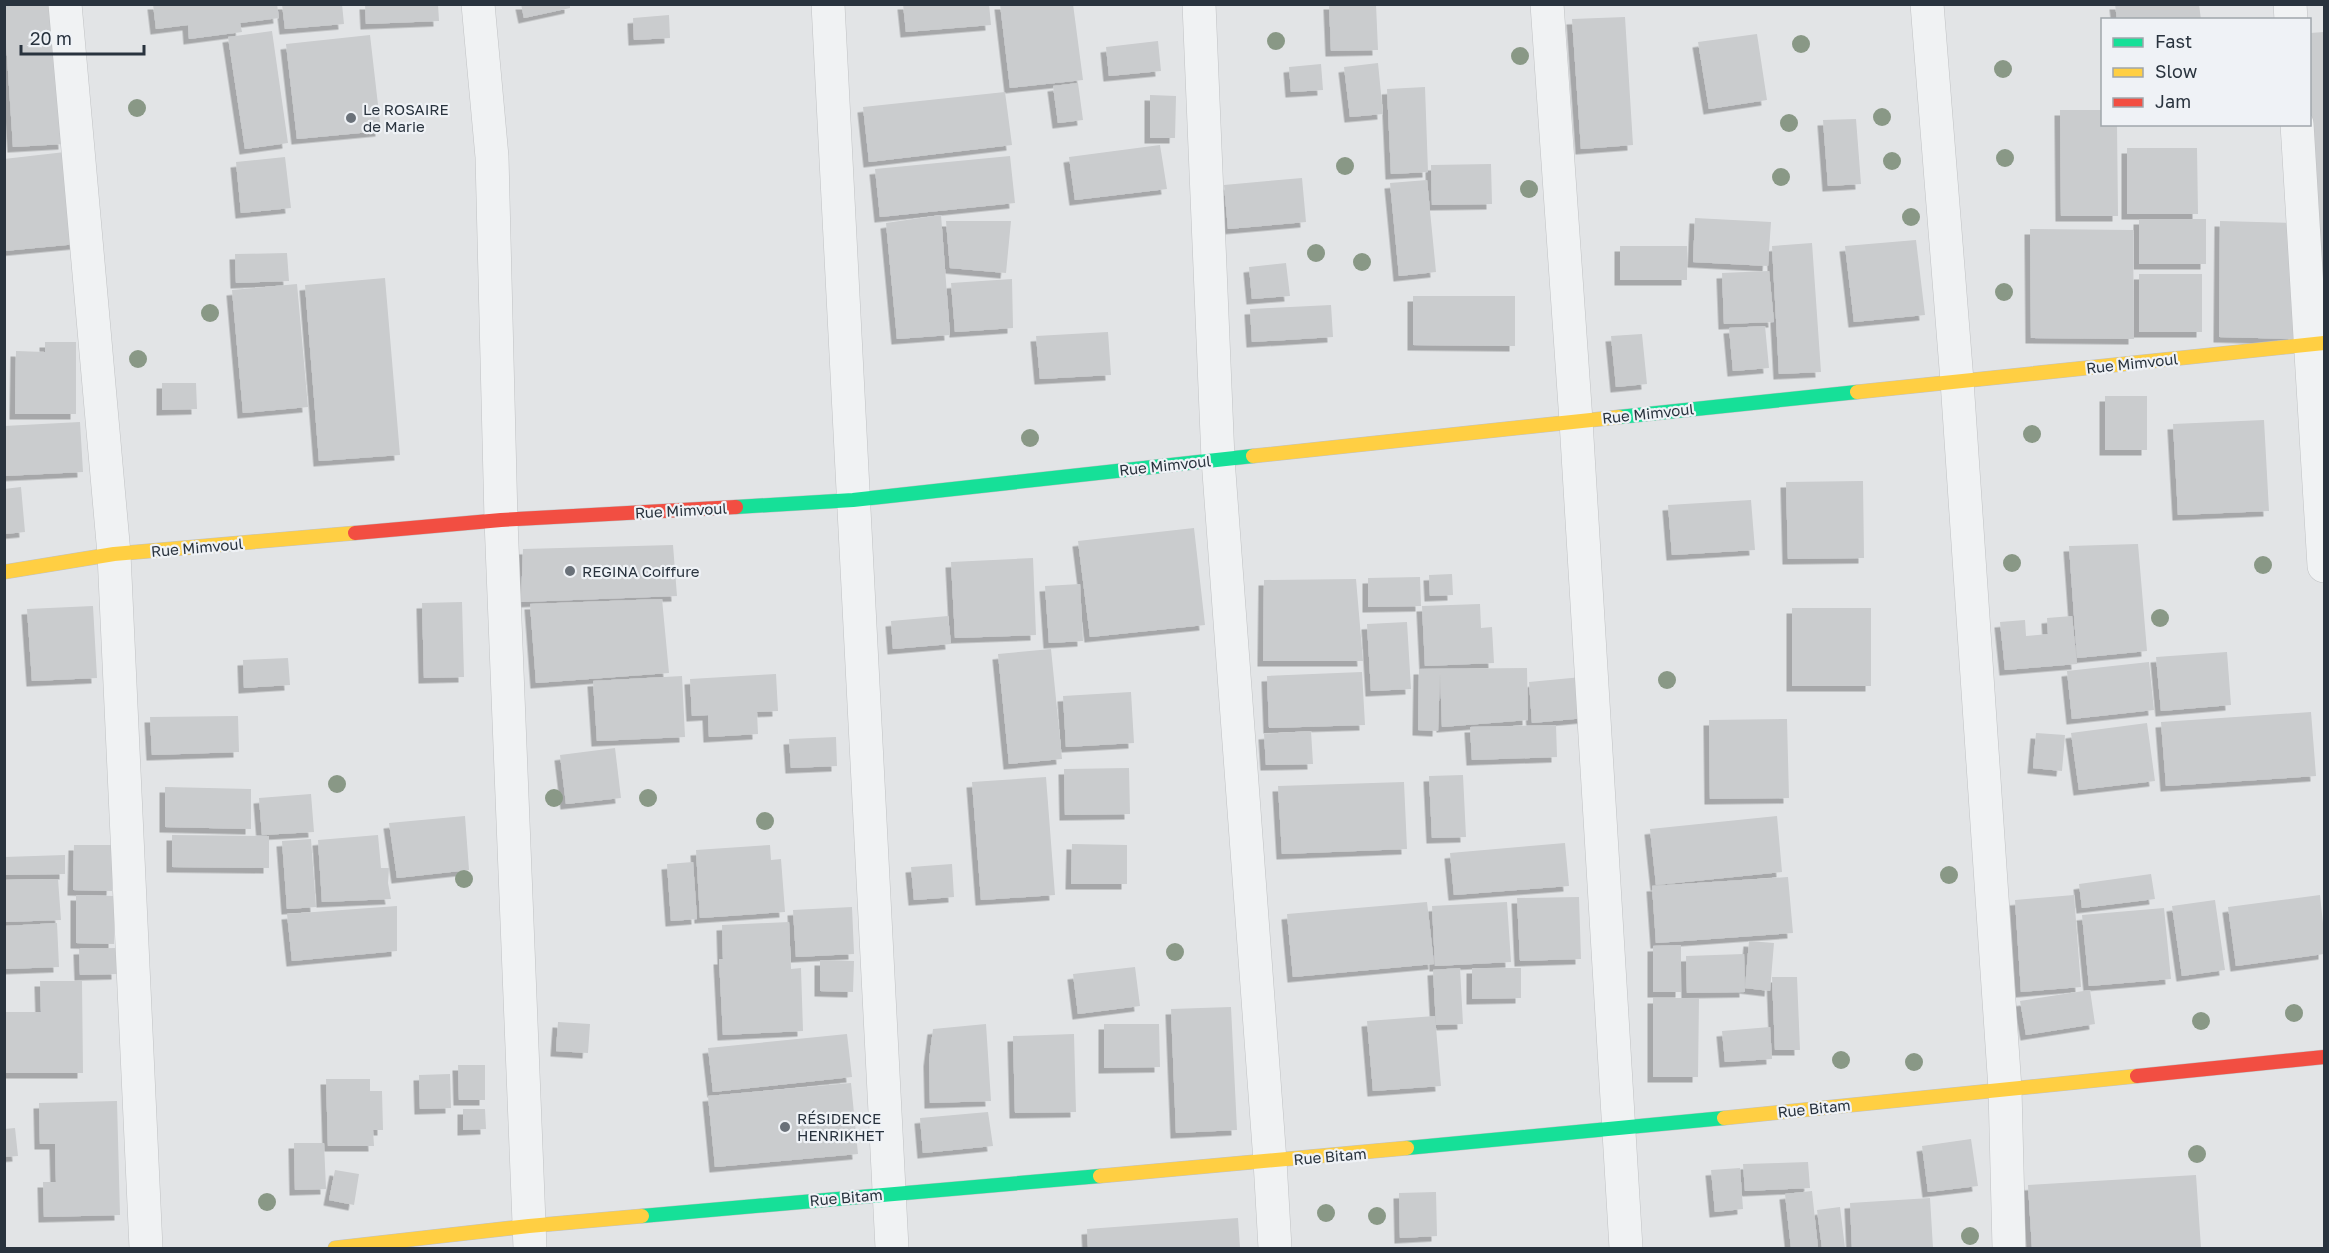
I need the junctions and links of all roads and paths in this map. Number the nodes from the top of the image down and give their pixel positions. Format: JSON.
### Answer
{"nodes":[{"id":1,"x":65,"y":4,"type":"edge"},
{"id":2,"x":478,"y":4,"type":"edge"},
{"id":3,"x":828,"y":4,"type":"edge"},
{"id":4,"x":1199,"y":4,"type":"edge"},
{"id":5,"x":1547,"y":4,"type":"edge"},
{"id":6,"x":1928,"y":4,"type":"edge"},
{"id":7,"x":2297,"y":126,"type":"edge"},
{"id":8,"x":2317,"y":344,"type":"edge"},
{"id":9,"x":1957,"y":381,"type":"junction"},
{"id":10,"x":1576,"y":421,"type":"junction"},
{"id":11,"x":1218,"y":459,"type":"junction"},
{"id":12,"x":853,"y":500,"type":"junction"},
{"id":13,"x":501,"y":520,"type":"junction"},
{"id":14,"x":114,"y":554,"type":"junction"},
{"id":15,"x":2325,"y":566,"type":"edge"},
{"id":16,"x":4,"y":572,"type":"edge"},
{"id":17,"x":2325,"y":1057,"type":"edge"},
{"id":18,"x":2005,"y":1089,"type":"junction"},
{"id":19,"x":1617,"y":1129,"type":"junction"},
{"id":20,"x":1270,"y":1161,"type":"junction"},
{"id":21,"x":890,"y":1193,"type":"junction"},
{"id":22,"x":529,"y":1237,"type":"edge"},
{"id":23,"x":146,"y":1248,"type":"edge"},
{"id":24,"x":335,"y":1248,"type":"edge"},
{"id":25,"x":892,"y":1248,"type":"edge"},
{"id":26,"x":1275,"y":1248,"type":"edge"},
{"id":27,"x":1626,"y":1248,"type":"edge"},
{"id":28,"x":2009,"y":1248,"type":"edge"}],
"edges":[{"from":1,"to":14,"type":"street"},
{"from":2,"to":13,"type":"street"},
{"from":3,"to":12,"type":"street"},
{"from":4,"to":11,"type":"street"},
{"from":5,"to":10,"type":"street"},
{"from":6,"to":9,"type":"street"},
{"from":7,"to":8,"type":"street"},
{"from":8,"to":9,"type":"street","name":"Rue Mimvoul"},
{"from":8,"to":15,"type":"street"},
{"from":9,"to":10,"type":"street","name":"Rue Mimvoul"},
{"from":9,"to":18,"type":"street"},
{"from":10,"to":11,"type":"street","name":"Rue Mimvoul"},
{"from":10,"to":19,"type":"street"},
{"from":11,"to":12,"type":"street","name":"Rue Mimvoul"},
{"from":11,"to":20,"type":"street"},
{"from":12,"to":13,"type":"street","name":"Rue Mimvoul"},
{"from":12,"to":21,"type":"street"},
{"from":13,"to":14,"type":"street","name":"Rue Mimvoul"},
{"from":13,"to":22,"type":"street"},
{"from":14,"to":16,"type":"street","name":"Rue Mimvoul"},
{"from":14,"to":23,"type":"street"},
{"from":17,"to":18,"type":"street","name":"Rue Bitam"},
{"from":18,"to":19,"type":"street","name":"Rue Bitam"},
{"from":18,"to":28,"type":"street"},
{"from":19,"to":20,"type":"street","name":"Rue Bitam"},
{"from":19,"to":27,"type":"street"},
{"from":20,"to":21,"type":"street","name":"Rue Bitam"},
{"from":20,"to":26,"type":"street"},
{"from":21,"to":22,"type":"street","name":"Rue Bitam"},
{"from":21,"to":25,"type":"street"},
{"from":22,"to":24,"type":"street","name":"Rue Bitam"}]}
